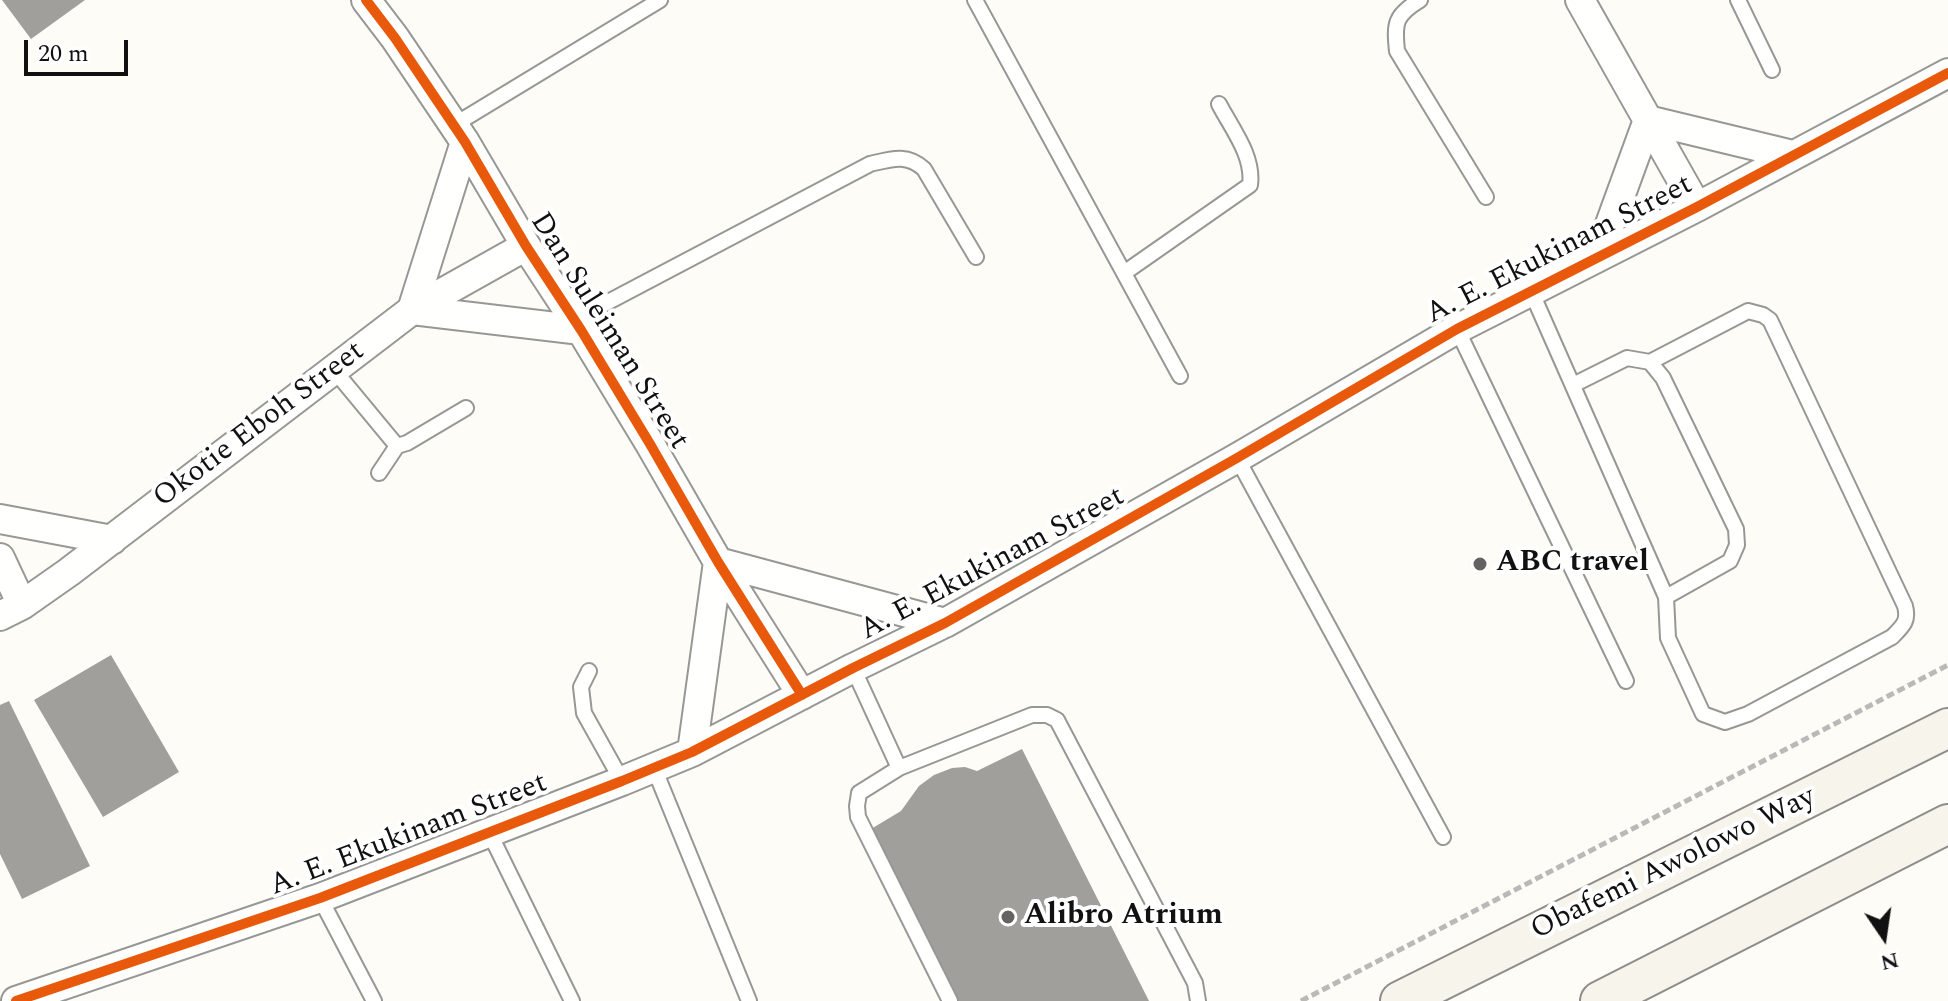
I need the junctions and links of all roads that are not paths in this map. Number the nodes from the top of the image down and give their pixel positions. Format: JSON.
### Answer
{"nodes":[{"id":1,"x":366,"y":0,"type":"edge"},
{"id":2,"x":660,"y":0,"type":"edge"},
{"id":3,"x":975,"y":0,"type":"edge"},
{"id":4,"x":1420,"y":0,"type":"edge"},
{"id":5,"x":1580,"y":0,"type":"edge"},
{"id":6,"x":1738,"y":0,"type":"edge"},
{"id":7,"x":1772,"y":70,"type":"dead end"},
{"id":8,"x":1948,"y":73,"type":"edge"},
{"id":9,"x":1219,"y":104,"type":"dead end"},
{"id":10,"x":1648,"y":120,"type":"junction"},
{"id":11,"x":460,"y":134,"type":"junction"},
{"id":12,"x":1793,"y":155,"type":"junction"},
{"id":13,"x":1486,"y":197,"type":"dead end"},
{"id":14,"x":1697,"y":207,"type":"junction"},
{"id":15,"x":526,"y":246,"type":"junction"},
{"id":16,"x":976,"y":257,"type":"dead end"},
{"id":17,"x":1598,"y":257,"type":"junction"},
{"id":18,"x":1124,"y":273,"type":"junction"},
{"id":19,"x":1531,"y":291,"type":"junction"},
{"id":20,"x":412,"y":310,"type":"junction"},
{"id":21,"x":577,"y":325,"type":"junction"},
{"id":22,"x":1457,"y":329,"type":"junction"},
{"id":23,"x":1650,"y":362,"type":"junction"},
{"id":24,"x":334,"y":370,"type":"junction"},
{"id":25,"x":1180,"y":376,"type":"dead end"},
{"id":26,"x":1573,"y":385,"type":"junction"},
{"id":27,"x":466,"y":408,"type":"dead end"},
{"id":28,"x":397,"y":446,"type":"junction"},
{"id":29,"x":1237,"y":458,"type":"junction"},
{"id":30,"x":379,"y":473,"type":"dead end"},
{"id":31,"x":0,"y":519,"type":"edge"},
{"id":32,"x":112,"y":540,"type":"junction"},
{"id":33,"x":0,"y":558,"type":"edge"},
{"id":34,"x":718,"y":562,"type":"junction"},
{"id":35,"x":1666,"y":597,"type":"junction"},
{"id":36,"x":11,"y":611,"type":"edge"},
{"id":37,"x":945,"y":623,"type":"junction"},
{"id":38,"x":853,"y":668,"type":"junction"},
{"id":39,"x":589,"y":671,"type":"dead end"},
{"id":40,"x":1626,"y":681,"type":"dead end"},
{"id":41,"x":802,"y":695,"type":"junction"},
{"id":42,"x":1948,"y":728,"type":"edge"},
{"id":43,"x":692,"y":752,"type":"junction"},
{"id":44,"x":654,"y":768,"type":"junction"},
{"id":45,"x":899,"y":768,"type":"junction"},
{"id":46,"x":622,"y":781,"type":"junction"},
{"id":47,"x":1948,"y":824,"type":"edge"},
{"id":48,"x":489,"y":832,"type":"junction"},
{"id":49,"x":1443,"y":837,"type":"dead end"},
{"id":50,"x":320,"y":898,"type":"junction"},
{"id":51,"x":16,"y":1001,"type":"edge"},
{"id":52,"x":374,"y":1001,"type":"edge"},
{"id":53,"x":572,"y":1001,"type":"edge"},
{"id":54,"x":749,"y":1001,"type":"edge"},
{"id":55,"x":950,"y":1001,"type":"edge"},
{"id":56,"x":1198,"y":1001,"type":"edge"},
{"id":57,"x":1400,"y":1001,"type":"edge"},
{"id":58,"x":1600,"y":1001,"type":"edge"}],
"edges":[{"from":1,"to":11,"type":"street","name":"Dan Suleiman Street"},
{"from":2,"to":11,"type":"lane"},
{"from":3,"to":18,"type":"lane"},
{"from":4,"to":13,"type":"lane"},
{"from":5,"to":10,"type":"street"},
{"from":6,"to":7,"type":"lane"},
{"from":8,"to":12,"type":"street","name":"A. E. Ekukinam Street"},
{"from":9,"to":18,"type":"lane"},
{"from":10,"to":12,"type":"street"},
{"from":10,"to":14,"type":"street"},
{"from":10,"to":17,"type":"street"},
{"from":11,"to":15,"type":"street","name":"Dan Suleiman Street"},
{"from":11,"to":20,"type":"street"},
{"from":12,"to":14,"type":"street","name":"A. E. Ekukinam Street"},
{"from":14,"to":17,"type":"street","name":"A. E. Ekukinam Street"},
{"from":15,"to":20,"type":"street","name":"Okotie Eboh Street"},
{"from":15,"to":21,"type":"street","name":"Dan Suleiman Street"},
{"from":16,"to":21,"type":"lane"},
{"from":17,"to":19,"type":"street","name":"A. E. Ekukinam Street"},
{"from":18,"to":25,"type":"lane"},
{"from":19,"to":22,"type":"street","name":"A. E. Ekukinam Street"},
{"from":19,"to":26,"type":"lane"},
{"from":20,"to":21,"type":"street"},
{"from":20,"to":24,"type":"street","name":"Okotie Eboh Street"},
{"from":21,"to":34,"type":"street","name":"Dan Suleiman Street"},
{"from":22,"to":29,"type":"street","name":"A. E. Ekukinam Street"},
{"from":22,"to":40,"type":"lane"},
{"from":23,"to":26,"type":"lane"},
{"from":23,"to":35,"type":"lane"},
{"from":23,"to":35,"type":"lane"},
{"from":24,"to":28,"type":"lane"},
{"from":24,"to":32,"type":"street","name":"Okotie Eboh Street"},
{"from":26,"to":35,"type":"lane"},
{"from":27,"to":28,"type":"lane"},
{"from":28,"to":30,"type":"lane"},
{"from":29,"to":37,"type":"street","name":"A. E. Ekukinam Street"},
{"from":29,"to":49,"type":"lane"},
{"from":31,"to":32,"type":"street"},
{"from":32,"to":36,"type":"street","name":"Okotie Eboh Street"},
{"from":33,"to":36,"type":"street"},
{"from":34,"to":37,"type":"street"},
{"from":34,"to":41,"type":"street","name":"Dan Suleiman Street"},
{"from":34,"to":43,"type":"street"},
{"from":37,"to":38,"type":"street","name":"A. E. Ekukinam Street"},
{"from":38,"to":41,"type":"street","name":"A. E. Ekukinam Street"},
{"from":38,"to":45,"type":"lane"},
{"from":39,"to":46,"type":"lane"},
{"from":41,"to":43,"type":"street","name":"A. E. Ekukinam Street"},
{"from":42,"to":57,"type":"main road","name":"Obafemi Awolowo Way"},
{"from":43,"to":44,"type":"street","name":"A. E. Ekukinam Street"},
{"from":44,"to":46,"type":"street","name":"A. E. Ekukinam Street"},
{"from":44,"to":54,"type":"lane"},
{"from":45,"to":55,"type":"lane"},
{"from":45,"to":56,"type":"lane"},
{"from":46,"to":48,"type":"street","name":"A. E. Ekukinam Street"},
{"from":47,"to":58,"type":"main road"},
{"from":48,"to":50,"type":"street","name":"A. E. Ekukinam Street"},
{"from":48,"to":53,"type":"lane"},
{"from":50,"to":51,"type":"street","name":"A. E. Ekukinam Street"},
{"from":50,"to":52,"type":"lane"}]}
